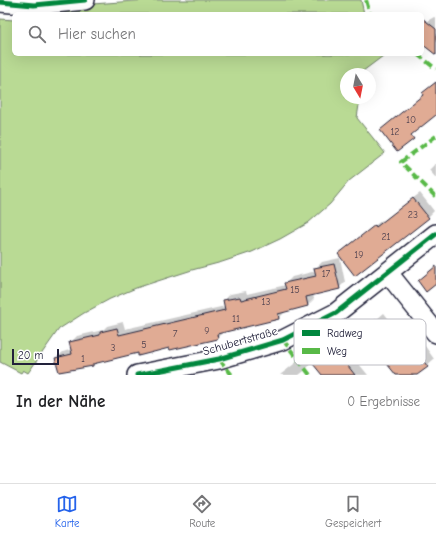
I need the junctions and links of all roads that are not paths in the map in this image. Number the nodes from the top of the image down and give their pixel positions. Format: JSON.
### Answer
{"nodes":[{"id":1,"x":85,"y":0,"type":"edge"},
{"id":2,"x":0,"y":2,"type":"edge"},
{"id":3,"x":436,"y":234,"type":"edge"},
{"id":4,"x":388,"y":273,"type":"junction"},
{"id":5,"x":324,"y":319,"type":"edge"},
{"id":6,"x":425,"y":319,"type":"edge"},
{"id":7,"x":426,"y":320,"type":"edge"},
{"id":8,"x":436,"y":333,"type":"edge"},
{"id":9,"x":294,"y":334,"type":"edge"},
{"id":10,"x":137,"y":375,"type":"edge"}],
"edges":[{"from":1,"to":2,"type":"street"},
{"from":3,"to":4,"type":"street","name":"Schubertstraße"},
{"from":4,"to":5,"type":"street","name":"Schubertstraße"},
{"from":4,"to":6,"type":"street"},
{"from":7,"to":8,"type":"street"},
{"from":9,"to":10,"type":"street","name":"Schubertstraße"}]}
